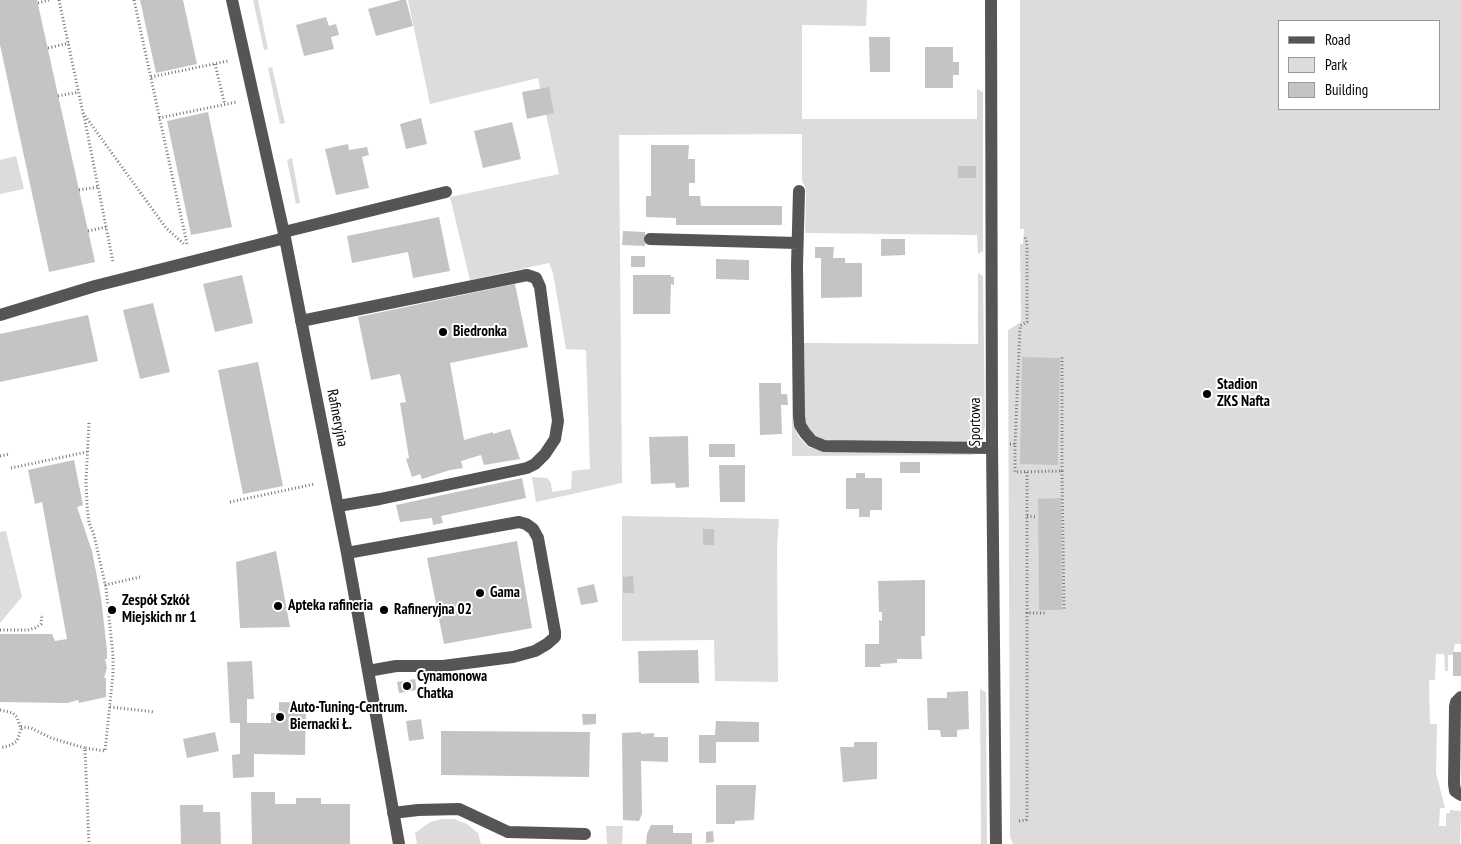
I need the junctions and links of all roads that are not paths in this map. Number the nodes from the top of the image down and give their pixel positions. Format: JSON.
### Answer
{"nodes":[{"id":1,"x":232,"y":0,"type":"edge"},
{"id":2,"x":991,"y":0,"type":"edge"},
{"id":3,"x":799,"y":191,"type":"dead end"},
{"id":4,"x":446,"y":192,"type":"dead end"},
{"id":5,"x":284,"y":235,"type":"junction"},
{"id":6,"x":650,"y":239,"type":"dead end"},
{"id":7,"x":797,"y":243,"type":"junction"},
{"id":8,"x":0,"y":315,"type":"edge"},
{"id":9,"x":301,"y":321,"type":"junction"},
{"id":10,"x":992,"y":448,"type":"junction"},
{"id":11,"x":338,"y":506,"type":"junction"},
{"id":12,"x":347,"y":554,"type":"junction"},
{"id":13,"x":368,"y":670,"type":"junction"},
{"id":14,"x":1461,"y":697,"type":"edge"},
{"id":15,"x":1461,"y":795,"type":"edge"},
{"id":16,"x":393,"y":813,"type":"junction"},
{"id":17,"x":585,"y":834,"type":"dead end"},
{"id":18,"x":399,"y":844,"type":"edge"},
{"id":19,"x":996,"y":844,"type":"edge"}],
"edges":[{"from":1,"to":5,"type":"street","name":"Rafineryjna"},
{"from":2,"to":10,"type":"street","name":"Sportowa"},
{"from":3,"to":7,"type":"street"},
{"from":4,"to":5,"type":"street"},
{"from":5,"to":8,"type":"street"},
{"from":5,"to":9,"type":"street","name":"Rafineryjna"},
{"from":6,"to":7,"type":"street"},
{"from":7,"to":10,"type":"street"},
{"from":9,"to":11,"type":"street","name":"Rafineryjna"},
{"from":9,"to":11,"type":"street"},
{"from":10,"to":19,"type":"street","name":"Sportowa"},
{"from":11,"to":12,"type":"street","name":"Rafineryjna"},
{"from":12,"to":13,"type":"street","name":"Rafineryjna"},
{"from":12,"to":13,"type":"street"},
{"from":13,"to":16,"type":"street","name":"Rafineryjna"},
{"from":14,"to":15,"type":"street"},
{"from":16,"to":17,"type":"street"},
{"from":16,"to":18,"type":"street","name":"Rafineryjna"}]}
